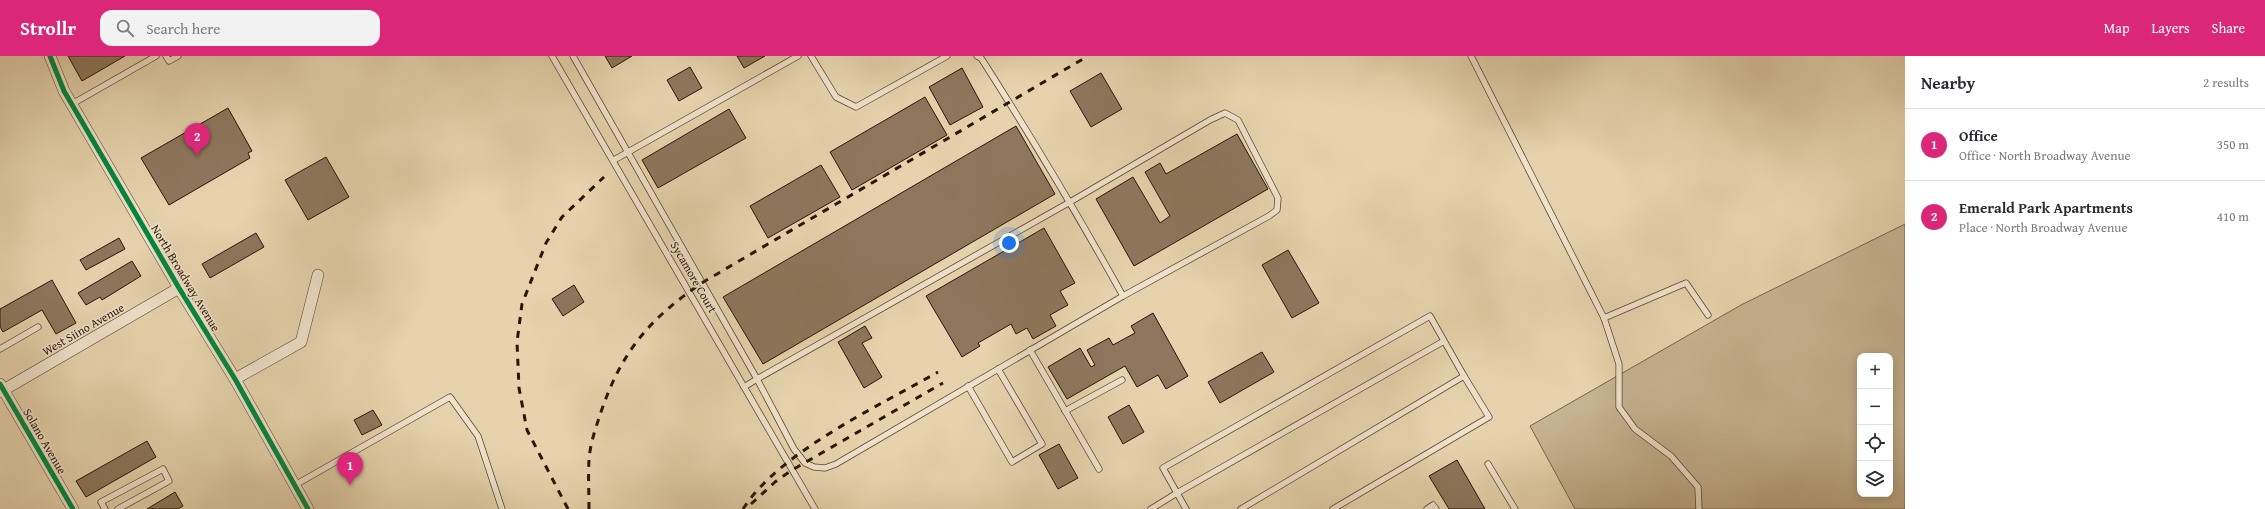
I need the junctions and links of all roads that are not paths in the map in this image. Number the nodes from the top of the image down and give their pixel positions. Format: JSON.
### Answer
{"nodes":[{"id":1,"x":50,"y":56,"type":"edge"},
{"id":2,"x":156,"y":56,"type":"edge"},
{"id":3,"x":166,"y":56,"type":"edge"},
{"id":4,"x":178,"y":56,"type":"edge"},
{"id":5,"x":552,"y":56,"type":"edge"},
{"id":6,"x":573,"y":56,"type":"edge"},
{"id":7,"x":798,"y":56,"type":"edge"},
{"id":8,"x":811,"y":56,"type":"edge"},
{"id":9,"x":946,"y":56,"type":"edge"},
{"id":10,"x":977,"y":56,"type":"edge"},
{"id":11,"x":1471,"y":56,"type":"edge"},
{"id":12,"x":72,"y":104,"type":"junction"},
{"id":13,"x":627,"y":152,"type":"junction"},
{"id":14,"x":614,"y":160,"type":"junction"},
{"id":15,"x":1070,"y":202,"type":"junction"},
{"id":16,"x":318,"y":275,"type":"dead end"},
{"id":17,"x":179,"y":288,"type":"junction"},
{"id":18,"x":1123,"y":296,"type":"junction"},
{"id":19,"x":1708,"y":315,"type":"dead end"},
{"id":20,"x":1604,"y":318,"type":"junction"},
{"id":21,"x":38,"y":327,"type":"dead end"},
{"id":22,"x":1444,"y":341,"type":"junction"},
{"id":23,"x":0,"y":349,"type":"edge"},
{"id":24,"x":1030,"y":350,"type":"junction"},
{"id":25,"x":998,"y":369,"type":"junction"},
{"id":26,"x":1464,"y":376,"type":"junction"},
{"id":27,"x":234,"y":379,"type":"junction"},
{"id":28,"x":757,"y":379,"type":"junction"},
{"id":29,"x":1122,"y":380,"type":"dead end"},
{"id":30,"x":968,"y":386,"type":"junction"},
{"id":31,"x":744,"y":387,"type":"junction"},
{"id":32,"x":1,"y":389,"type":"edge"},
{"id":33,"x":1066,"y":412,"type":"junction"},
{"id":34,"x":1488,"y":464,"type":"dead end"},
{"id":35,"x":1098,"y":469,"type":"dead end"},
{"id":36,"x":295,"y":485,"type":"junction"},
{"id":37,"x":1177,"y":493,"type":"junction"},
{"id":38,"x":1434,"y":507,"type":"edge"},
{"id":39,"x":306,"y":508,"type":"edge"},
{"id":40,"x":73,"y":509,"type":"edge"},
{"id":41,"x":104,"y":509,"type":"edge"},
{"id":42,"x":118,"y":509,"type":"edge"},
{"id":43,"x":502,"y":509,"type":"edge"},
{"id":44,"x":815,"y":509,"type":"edge"},
{"id":45,"x":1151,"y":509,"type":"edge"},
{"id":46,"x":1186,"y":509,"type":"edge"},
{"id":47,"x":1240,"y":509,"type":"edge"},
{"id":48,"x":1332,"y":509,"type":"edge"},
{"id":49,"x":1427,"y":509,"type":"edge"},
{"id":50,"x":1515,"y":509,"type":"edge"},
{"id":51,"x":1699,"y":509,"type":"edge"}],
"edges":[{"from":1,"to":12,"type":"street","name":"North Broadway Avenue"},
{"from":2,"to":12,"type":"lane"},
{"from":3,"to":4,"type":"lane"},
{"from":5,"to":14,"type":"lane","name":"Sycamore Court"},
{"from":6,"to":13,"type":"lane"},
{"from":7,"to":13,"type":"lane"},
{"from":8,"to":9,"type":"lane"},
{"from":10,"to":15,"type":"lane"},
{"from":11,"to":20,"type":"lane"},
{"from":12,"to":17,"type":"street","name":"North Broadway Avenue"},
{"from":13,"to":14,"type":"lane"},
{"from":13,"to":28,"type":"lane"},
{"from":14,"to":31,"type":"lane","name":"Sycamore Court"},
{"from":15,"to":18,"type":"lane"},
{"from":15,"to":18,"type":"lane"},
{"from":15,"to":28,"type":"lane"},
{"from":16,"to":27,"type":"street"},
{"from":17,"to":27,"type":"street","name":"North Broadway Avenue"},
{"from":17,"to":32,"type":"street","name":"West Siino Avenue"},
{"from":18,"to":24,"type":"lane"},
{"from":19,"to":20,"type":"lane"},
{"from":20,"to":51,"type":"lane"},
{"from":21,"to":23,"type":"lane"},
{"from":22,"to":26,"type":"lane"},
{"from":22,"to":37,"type":"lane"},
{"from":22,"to":37,"type":"lane"},
{"from":24,"to":25,"type":"lane"},
{"from":24,"to":33,"type":"lane"},
{"from":25,"to":30,"type":"lane"},
{"from":25,"to":30,"type":"lane"},
{"from":26,"to":47,"type":"lane"},
{"from":26,"to":48,"type":"lane"},
{"from":27,"to":36,"type":"street","name":"North Broadway Avenue"},
{"from":28,"to":30,"type":"lane"},
{"from":28,"to":31,"type":"lane"},
{"from":29,"to":33,"type":"lane"},
{"from":31,"to":44,"type":"lane","name":"Sycamore Court"},
{"from":32,"to":40,"type":"street","name":"Solano Avenue"},
{"from":33,"to":35,"type":"lane"},
{"from":34,"to":50,"type":"lane"},
{"from":36,"to":39,"type":"street","name":"North Broadway Avenue"},
{"from":36,"to":43,"type":"lane"},
{"from":37,"to":45,"type":"lane"},
{"from":37,"to":46,"type":"lane"},
{"from":38,"to":49,"type":"lane"},
{"from":41,"to":42,"type":"lane"}]}
